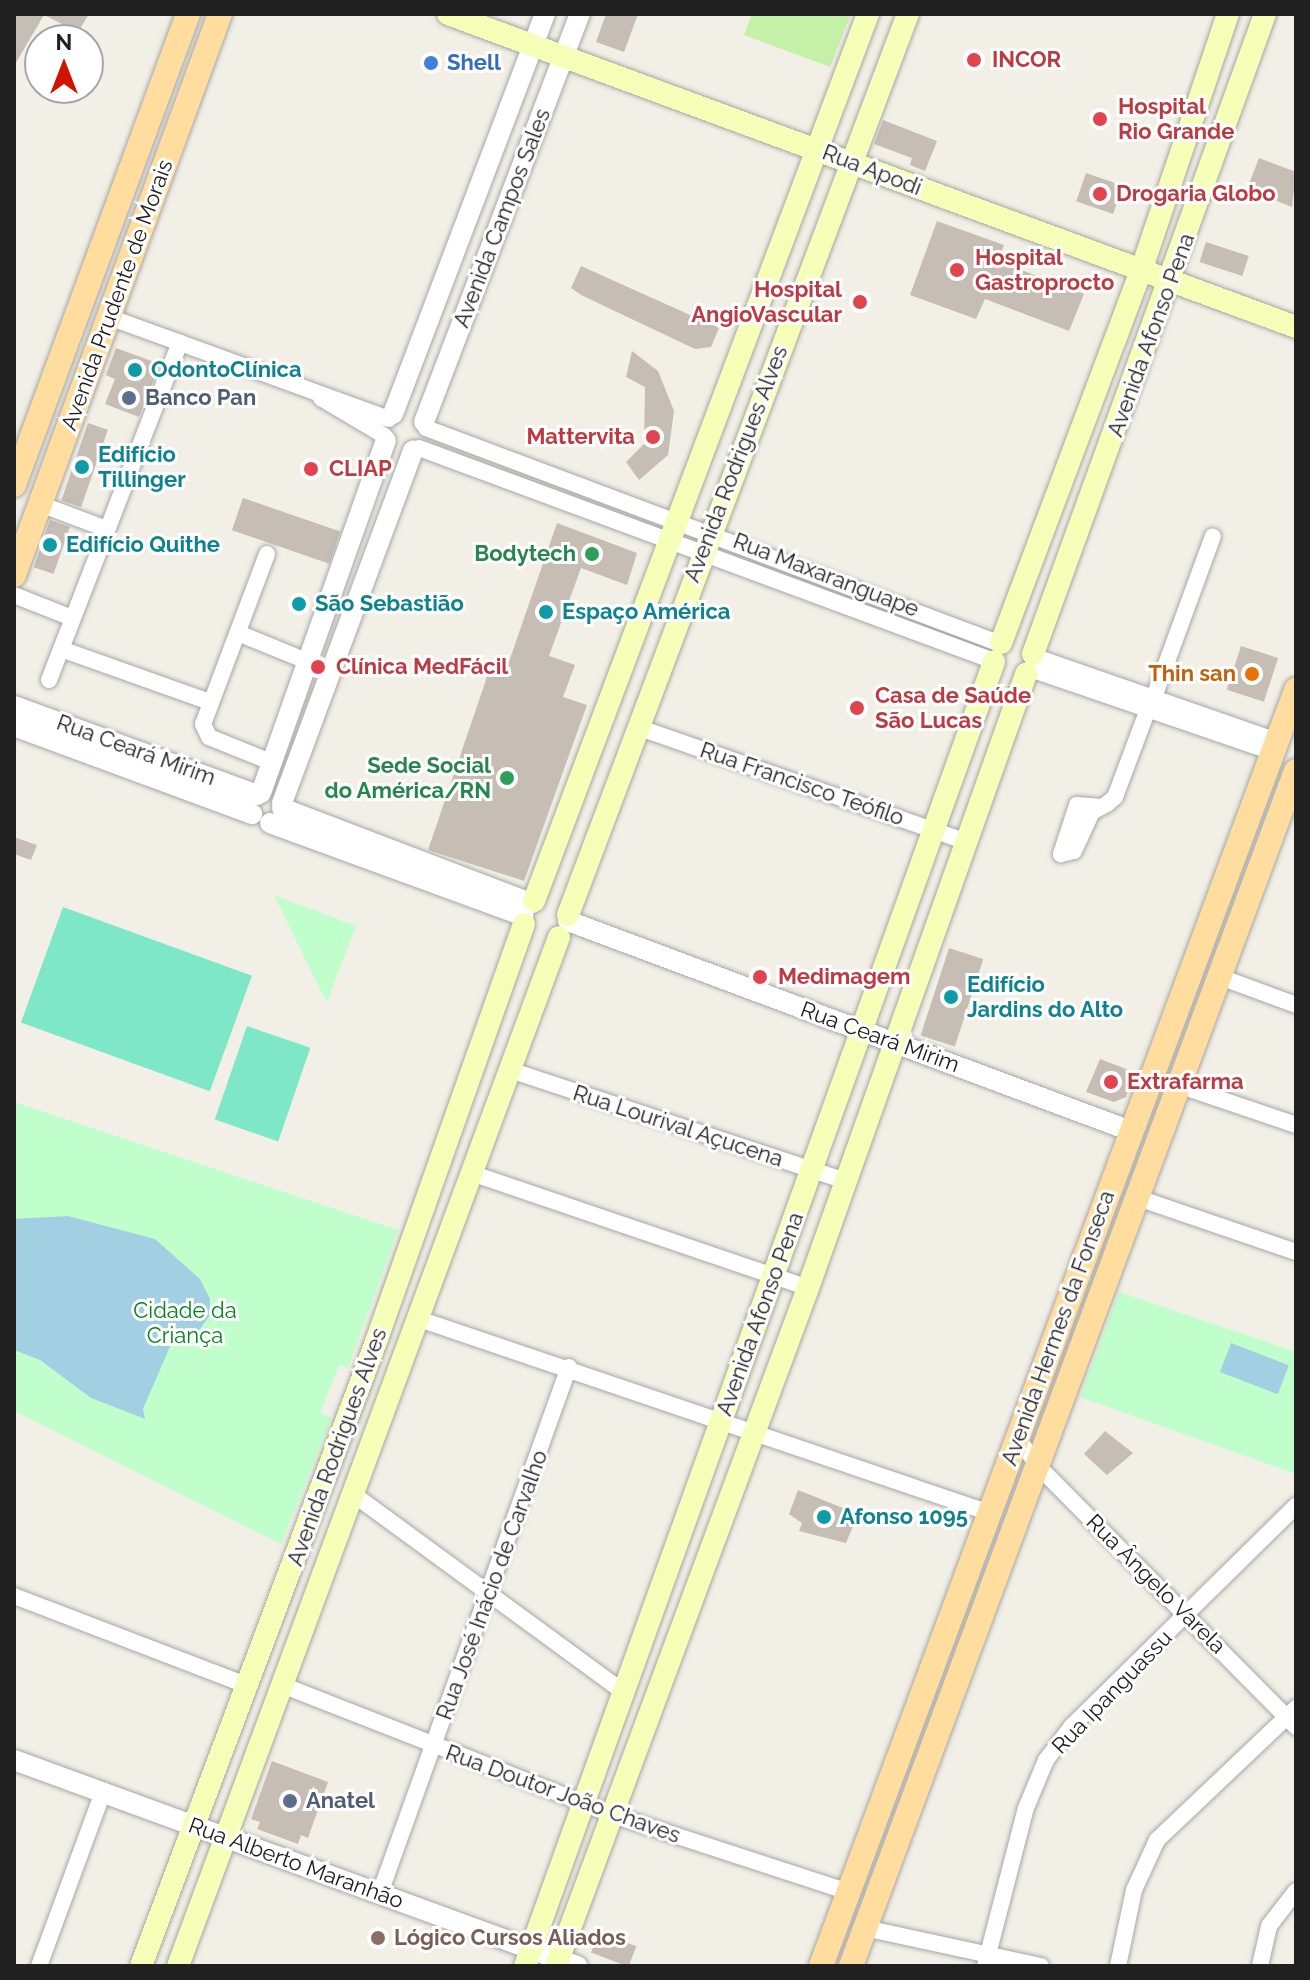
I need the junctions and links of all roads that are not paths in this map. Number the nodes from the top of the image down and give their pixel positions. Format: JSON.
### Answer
{"nodes":[{"id":1,"x":188,"y":14,"type":"edge"},
{"id":2,"x":220,"y":14,"type":"edge"},
{"id":3,"x":448,"y":14,"type":"edge"},
{"id":4,"x":545,"y":14,"type":"edge"},
{"id":5,"x":580,"y":14,"type":"edge"},
{"id":6,"x":869,"y":14,"type":"edge"},
{"id":7,"x":1228,"y":14,"type":"edge"},
{"id":8,"x":1265,"y":14,"type":"edge"},
{"id":9,"x":905,"y":21,"type":"edge"},
{"id":10,"x":1220,"y":37,"type":"junction"},
{"id":11,"x":533,"y":46,"type":"junction"},
{"id":12,"x":1254,"y":49,"type":"junction"},
{"id":13,"x":564,"y":57,"type":"junction"},
{"id":14,"x":818,"y":149,"type":"junction"},
{"id":15,"x":852,"y":162,"type":"junction"},
{"id":16,"x":118,"y":204,"type":"junction"},
{"id":17,"x":147,"y":215,"type":"junction"},
{"id":18,"x":459,"y":242,"type":"junction"},
{"id":19,"x":489,"y":253,"type":"junction"},
{"id":20,"x":1141,"y":271,"type":"junction"},
{"id":21,"x":769,"y":279,"type":"junction"},
{"id":22,"x":1170,"y":282,"type":"junction"},
{"id":23,"x":803,"y":290,"type":"junction"},
{"id":24,"x":109,"y":317,"type":"junction"},
{"id":25,"x":1296,"y":327,"type":"edge"},
{"id":26,"x":180,"y":343,"type":"junction"},
{"id":27,"x":732,"y":375,"type":"junction"},
{"id":28,"x":765,"y":388,"type":"junction"},
{"id":29,"x":42,"y":412,"type":"junction"},
{"id":30,"x":70,"y":423,"type":"junction"},
{"id":31,"x":425,"y":425,"type":"junction"},
{"id":32,"x":388,"y":427,"type":"junction"},
{"id":33,"x":416,"y":450,"type":"junction"},
{"id":34,"x":14,"y":485,"type":"edge"},
{"id":35,"x":40,"y":504,"type":"junction"},
{"id":36,"x":106,"y":529,"type":"junction"},
{"id":37,"x":674,"y":529,"type":"junction"},
{"id":38,"x":710,"y":530,"type":"junction"},
{"id":39,"x":1213,"y":536,"type":"dead end"},
{"id":40,"x":702,"y":551,"type":"junction"},
{"id":41,"x":267,"y":554,"type":"dead end"},
{"id":42,"x":14,"y":575,"type":"edge"},
{"id":43,"x":14,"y":595,"type":"edge"},
{"id":44,"x":72,"y":618,"type":"junction"},
{"id":45,"x":238,"y":633,"type":"junction"},
{"id":46,"x":61,"y":649,"type":"junction"},
{"id":47,"x":997,"y":653,"type":"junction"},
{"id":48,"x":304,"y":660,"type":"junction"},
{"id":49,"x":1030,"y":663,"type":"junction"},
{"id":50,"x":49,"y":680,"type":"dead end"},
{"id":51,"x":614,"y":690,"type":"junction"},
{"id":52,"x":1296,"y":690,"type":"edge"},
{"id":53,"x":210,"y":702,"type":"junction"},
{"id":54,"x":649,"y":702,"type":"junction"},
{"id":55,"x":1151,"y":703,"type":"junction"},
{"id":56,"x":14,"y":706,"type":"edge"},
{"id":57,"x":604,"y":717,"type":"junction"},
{"id":58,"x":14,"y":726,"type":"edge"},
{"id":59,"x":640,"y":728,"type":"junction"},
{"id":60,"x":1274,"y":747,"type":"junction"},
{"id":61,"x":271,"y":762,"type":"junction"},
{"id":62,"x":1296,"y":771,"type":"edge"},
{"id":63,"x":267,"y":806,"type":"junction"},
{"id":64,"x":1100,"y":807,"type":"dead end"},
{"id":65,"x":934,"y":830,"type":"junction"},
{"id":66,"x":964,"y":841,"type":"junction"},
{"id":67,"x":1235,"y":852,"type":"junction"},
{"id":68,"x":1262,"y":863,"type":"junction"},
{"id":69,"x":528,"y":911,"type":"junction"},
{"id":70,"x":569,"y":927,"type":"junction"},
{"id":71,"x":1223,"y":978,"type":"junction"},
{"id":72,"x":1296,"y":1005,"type":"edge"},
{"id":73,"x":863,"y":1030,"type":"junction"},
{"id":74,"x":895,"y":1042,"type":"junction"},
{"id":75,"x":473,"y":1069,"type":"junction"},
{"id":76,"x":508,"y":1076,"type":"junction"},
{"id":77,"x":1181,"y":1086,"type":"junction"},
{"id":78,"x":1296,"y":1125,"type":"edge"},
{"id":79,"x":1131,"y":1131,"type":"junction"},
{"id":80,"x":812,"y":1170,"type":"junction"},
{"id":81,"x":474,"y":1174,"type":"junction"},
{"id":82,"x":846,"y":1181,"type":"junction"},
{"id":83,"x":1138,"y":1198,"type":"junction"},
{"id":84,"x":1296,"y":1252,"type":"edge"},
{"id":85,"x":774,"y":1276,"type":"junction"},
{"id":86,"x":808,"y":1288,"type":"junction"},
{"id":87,"x":419,"y":1319,"type":"junction"},
{"id":88,"x":377,"y":1339,"type":"junction"},
{"id":89,"x":408,"y":1348,"type":"junction"},
{"id":90,"x":569,"y":1367,"type":"junction"},
{"id":91,"x":722,"y":1419,"type":"junction"},
{"id":92,"x":755,"y":1430,"type":"junction"},
{"id":93,"x":1018,"y":1439,"type":"junction"},
{"id":94,"x":1039,"y":1467,"type":"junction"},
{"id":95,"x":353,"y":1494,"type":"junction"},
{"id":96,"x":1296,"y":1506,"type":"edge"},
{"id":97,"x":314,"y":1510,"type":"junction"},
{"id":98,"x":990,"y":1513,"type":"junction"},
{"id":99,"x":342,"y":1524,"type":"junction"},
{"id":100,"x":14,"y":1596,"type":"edge"},
{"id":101,"x":491,"y":1596,"type":"junction"},
{"id":102,"x":1189,"y":1614,"type":"junction"},
{"id":103,"x":244,"y":1677,"type":"junction"},
{"id":104,"x":283,"y":1681,"type":"junction"},
{"id":105,"x":621,"y":1690,"type":"junction"},
{"id":106,"x":1293,"y":1718,"type":"edge"},
{"id":107,"x":229,"y":1732,"type":"junction"},
{"id":108,"x":262,"y":1740,"type":"junction"},
{"id":109,"x":433,"y":1747,"type":"junction"},
{"id":110,"x":14,"y":1760,"type":"edge"},
{"id":111,"x":103,"y":1792,"type":"junction"},
{"id":112,"x":583,"y":1802,"type":"junction"},
{"id":113,"x":613,"y":1815,"type":"junction"},
{"id":114,"x":193,"y":1826,"type":"junction"},
{"id":115,"x":226,"y":1838,"type":"junction"},
{"id":116,"x":1296,"y":1891,"type":"edge"},
{"id":117,"x":848,"y":1892,"type":"junction"},
{"id":118,"x":380,"y":1893,"type":"junction"},
{"id":119,"x":865,"y":1928,"type":"junction"},
{"id":120,"x":528,"y":1958,"type":"edge"},
{"id":121,"x":986,"y":1961,"type":"edge"},
{"id":122,"x":564,"y":1964,"type":"edge"},
{"id":123,"x":39,"y":1966,"type":"edge"},
{"id":124,"x":141,"y":1966,"type":"edge"},
{"id":125,"x":178,"y":1966,"type":"edge"},
{"id":126,"x":821,"y":1966,"type":"edge"},
{"id":127,"x":851,"y":1966,"type":"edge"},
{"id":128,"x":1041,"y":1966,"type":"edge"},
{"id":129,"x":1118,"y":1966,"type":"edge"},
{"id":130,"x":1260,"y":1966,"type":"edge"}],
"edges":[{"from":1,"to":16,"type":"main road","name":"Avenida Prudente de Morais"},
{"from":2,"to":17,"type":"main road","name":"Avenida Prudente de Morais"},
{"from":3,"to":11,"type":"main road","name":"Rua Apodi"},
{"from":4,"to":11,"type":"street","name":"Avenida Campos Sales"},
{"from":5,"to":13,"type":"street","name":"Avenida Campos Sales"},
{"from":6,"to":9,"type":"main road"},
{"from":6,"to":14,"type":"main road","name":"Avenida Rodrigues Alves"},
{"from":7,"to":10,"type":"main road","name":"Avenida Afonso Pena"},
{"from":8,"to":12,"type":"main road","name":"Avenida Afonso Pena"},
{"from":9,"to":15,"type":"main road","name":"Avenida Rodrigues Alves"},
{"from":10,"to":12,"type":"main road"},
{"from":10,"to":20,"type":"main road","name":"Avenida Afonso Pena"},
{"from":11,"to":13,"type":"main road","name":"Rua Apodi"},
{"from":11,"to":18,"type":"street","name":"Avenida Campos Sales"},
{"from":12,"to":22,"type":"main road","name":"Avenida Afonso Pena"},
{"from":13,"to":14,"type":"main road","name":"Rua Apodi"},
{"from":13,"to":19,"type":"street","name":"Avenida Campos Sales"},
{"from":14,"to":15,"type":"main road","name":"Rua Apodi"},
{"from":14,"to":21,"type":"main road","name":"Avenida Rodrigues Alves"},
{"from":15,"to":20,"type":"main road","name":"Rua Apodi"},
{"from":15,"to":23,"type":"main road","name":"Avenida Rodrigues Alves"},
{"from":16,"to":17,"type":"main road"},
{"from":16,"to":29,"type":"main road","name":"Avenida Prudente de Morais"},
{"from":17,"to":24,"type":"main road","name":"Avenida Prudente de Morais"},
{"from":18,"to":19,"type":"street"},
{"from":18,"to":32,"type":"street","name":"Avenida Campos Sales"},
{"from":19,"to":31,"type":"street","name":"Avenida Campos Sales"},
{"from":20,"to":22,"type":"main road","name":"Rua Apodi"},
{"from":20,"to":47,"type":"main road","name":"Avenida Afonso Pena"},
{"from":21,"to":23,"type":"main road"},
{"from":21,"to":27,"type":"main road","name":"Avenida Rodrigues Alves"},
{"from":22,"to":25,"type":"main road","name":"Rua Apodi"},
{"from":22,"to":49,"type":"main road","name":"Avenida Afonso Pena"},
{"from":23,"to":28,"type":"main road","name":"Avenida Rodrigues Alves"},
{"from":24,"to":26,"type":"street"},
{"from":24,"to":30,"type":"main road","name":"Avenida Prudente de Morais"},
{"from":26,"to":32,"type":"street"},
{"from":26,"to":36,"type":"street"},
{"from":27,"to":28,"type":"main road"},
{"from":27,"to":37,"type":"main road","name":"Avenida Rodrigues Alves"},
{"from":28,"to":38,"type":"main road","name":"Avenida Rodrigues Alves"},
{"from":29,"to":30,"type":"main road"},
{"from":29,"to":34,"type":"main road","name":"Avenida Prudente de Morais"},
{"from":30,"to":35,"type":"main road","name":"Avenida Prudente de Morais"},
{"from":31,"to":32,"type":"street"},
{"from":31,"to":33,"type":"street","name":"Avenida Campos Sales"},
{"from":31,"to":37,"type":"street","name":"Rua Maxaranguape"},
{"from":32,"to":33,"type":"street"},
{"from":32,"to":48,"type":"street","name":"Avenida Campos Sales"},
{"from":33,"to":37,"type":"street","name":"Rua Maxaranguape"},
{"from":33,"to":63,"type":"street"},
{"from":35,"to":36,"type":"street"},
{"from":35,"to":42,"type":"main road","name":"Avenida Prudente de Morais"},
{"from":36,"to":44,"type":"street"},
{"from":37,"to":38,"type":"street","name":"Rua Maxaranguape"},
{"from":37,"to":40,"type":"street","name":"Rua Maxaranguape"},
{"from":37,"to":51,"type":"main road","name":"Avenida Rodrigues Alves"},
{"from":38,"to":40,"type":"main road","name":"Avenida Rodrigues Alves"},
{"from":38,"to":47,"type":"street","name":"Rua Maxaranguape"},
{"from":39,"to":55,"type":"street"},
{"from":40,"to":47,"type":"street","name":"Rua Maxaranguape"},
{"from":40,"to":54,"type":"main road","name":"Avenida Rodrigues Alves"},
{"from":41,"to":45,"type":"street"},
{"from":43,"to":44,"type":"street"},
{"from":44,"to":46,"type":"street"},
{"from":45,"to":48,"type":"street"},
{"from":45,"to":53,"type":"street"},
{"from":46,"to":50,"type":"street"},
{"from":46,"to":53,"type":"street"},
{"from":47,"to":49,"type":"main road"},
{"from":47,"to":49,"type":"main road"},
{"from":47,"to":65,"type":"main road","name":"Avenida Afonso Pena"},
{"from":48,"to":61,"type":"street","name":"Avenida Campos Sales"},
{"from":49,"to":55,"type":"street"},
{"from":49,"to":66,"type":"main road","name":"Avenida Afonso Pena"},
{"from":51,"to":54,"type":"main road"},
{"from":51,"to":57,"type":"main road","name":"Avenida Rodrigues Alves"},
{"from":52,"to":60,"type":"main road","name":"Avenida Hermes da Fonseca"},
{"from":53,"to":61,"type":"street"},
{"from":54,"to":59,"type":"main road","name":"Avenida Rodrigues Alves"},
{"from":55,"to":60,"type":"street"},
{"from":55,"to":64,"type":"street"},
{"from":56,"to":63,"type":"street","name":"Rua Ceará Mirim"},
{"from":57,"to":59,"type":"main road"},
{"from":57,"to":69,"type":"main road","name":"Avenida Rodrigues Alves"},
{"from":58,"to":63,"type":"street","name":"Rua Ceará Mirim"},
{"from":59,"to":65,"type":"street","name":"Rua Francisco Teófilo"},
{"from":59,"to":70,"type":"main road","name":"Avenida Rodrigues Alves"},
{"from":60,"to":67,"type":"main road","name":"Avenida Hermes da Fonseca"},
{"from":61,"to":63,"type":"street","name":"Avenida Campos Sales"},
{"from":62,"to":68,"type":"main road","name":"Avenida Hermes da Fonseca"},
{"from":63,"to":69,"type":"street","name":"Rua Ceará Mirim"},
{"from":65,"to":66,"type":"street","name":"Rua Francisco Teófilo"},
{"from":65,"to":73,"type":"main road","name":"Avenida Afonso Pena"},
{"from":66,"to":74,"type":"main road","name":"Avenida Afonso Pena"},
{"from":67,"to":68,"type":"main road"},
{"from":67,"to":79,"type":"main road","name":"Avenida Hermes da Fonseca"},
{"from":68,"to":71,"type":"main road","name":"Avenida Hermes da Fonseca"},
{"from":69,"to":70,"type":"main road"},
{"from":69,"to":70,"type":"main road"},
{"from":69,"to":75,"type":"main road","name":"Avenida Rodrigues Alves"},
{"from":70,"to":73,"type":"street","name":"Rua Ceará Mirim"},
{"from":70,"to":76,"type":"main road","name":"Avenida Rodrigues Alves"},
{"from":71,"to":72,"type":"street"},
{"from":71,"to":77,"type":"main road","name":"Avenida Hermes da Fonseca"},
{"from":73,"to":74,"type":"street","name":"Rua Ceará Mirim"},
{"from":73,"to":80,"type":"main road","name":"Avenida Afonso Pena"},
{"from":74,"to":79,"type":"street","name":"Rua Ceará Mirim"},
{"from":74,"to":82,"type":"main road","name":"Avenida Afonso Pena"},
{"from":75,"to":76,"type":"main road"},
{"from":75,"to":88,"type":"main road","name":"Avenida Rodrigues Alves"},
{"from":76,"to":80,"type":"street","name":"Rua Lourival Açucena"},
{"from":76,"to":81,"type":"main road","name":"Avenida Rodrigues Alves"},
{"from":77,"to":78,"type":"street"},
{"from":77,"to":83,"type":"main road","name":"Avenida Hermes da Fonseca"},
{"from":79,"to":93,"type":"main road","name":"Avenida Hermes da Fonseca"},
{"from":80,"to":82,"type":"street","name":"Rua Lourival Açucena"},
{"from":80,"to":85,"type":"main road","name":"Avenida Afonso Pena"},
{"from":81,"to":85,"type":"street"},
{"from":81,"to":87,"type":"main road","name":"Avenida Rodrigues Alves"},
{"from":82,"to":86,"type":"main road","name":"Avenida Afonso Pena"},
{"from":83,"to":84,"type":"street"},
{"from":83,"to":94,"type":"main road","name":"Avenida Hermes da Fonseca"},
{"from":85,"to":86,"type":"street"},
{"from":85,"to":91,"type":"main road","name":"Avenida Afonso Pena"},
{"from":86,"to":92,"type":"main road","name":"Avenida Afonso Pena"},
{"from":87,"to":89,"type":"main road","name":"Avenida Rodrigues Alves"},
{"from":87,"to":90,"type":"street"},
{"from":88,"to":89,"type":"main road"},
{"from":88,"to":97,"type":"main road","name":"Avenida Rodrigues Alves"},
{"from":89,"to":95,"type":"main road","name":"Avenida Rodrigues Alves"},
{"from":90,"to":91,"type":"street"},
{"from":90,"to":101,"type":"street","name":"Rua José Inácio de Carvalho"},
{"from":91,"to":92,"type":"street"},
{"from":91,"to":105,"type":"main road","name":"Avenida Afonso Pena"},
{"from":92,"to":98,"type":"street"},
{"from":92,"to":113,"type":"main road","name":"Avenida Afonso Pena"},
{"from":93,"to":94,"type":"street","name":"Rua Ângelo Varela"},
{"from":93,"to":98,"type":"main road","name":"Avenida Hermes da Fonseca"},
{"from":94,"to":102,"type":"street","name":"Rua Ângelo Varela"},
{"from":94,"to":119,"type":"main road","name":"Avenida Hermes da Fonseca"},
{"from":95,"to":99,"type":"main road","name":"Avenida Rodrigues Alves"},
{"from":95,"to":101,"type":"street"},
{"from":96,"to":102,"type":"street","name":"Rua Ipanguassu"},
{"from":97,"to":99,"type":"main road"},
{"from":97,"to":103,"type":"main road","name":"Avenida Rodrigues Alves"},
{"from":98,"to":117,"type":"main road","name":"Avenida Hermes da Fonseca"},
{"from":99,"to":104,"type":"main road","name":"Avenida Rodrigues Alves"},
{"from":100,"to":103,"type":"street"},
{"from":101,"to":105,"type":"street"},
{"from":101,"to":109,"type":"street","name":"Rua José Inácio de Carvalho"},
{"from":102,"to":106,"type":"street","name":"Rua Ângelo Varela"},
{"from":102,"to":121,"type":"street","name":"Rua Ipanguassu"},
{"from":103,"to":104,"type":"main road"},
{"from":103,"to":107,"type":"main road","name":"Avenida Rodrigues Alves"},
{"from":104,"to":108,"type":"main road","name":"Avenida Rodrigues Alves"},
{"from":104,"to":109,"type":"street","name":"Rua Doutor João Chaves"},
{"from":105,"to":112,"type":"main road","name":"Avenida Afonso Pena"},
{"from":106,"to":129,"type":"street"},
{"from":107,"to":108,"type":"main road"},
{"from":107,"to":114,"type":"main road","name":"Avenida Rodrigues Alves"},
{"from":108,"to":115,"type":"main road","name":"Avenida Rodrigues Alves"},
{"from":109,"to":112,"type":"street","name":"Rua Doutor João Chaves"},
{"from":109,"to":118,"type":"street","name":"Rua José Inácio de Carvalho"},
{"from":110,"to":111,"type":"street","name":"Rua Alberto Maranhão"},
{"from":111,"to":114,"type":"street","name":"Rua Alberto Maranhão"},
{"from":111,"to":123,"type":"street"},
{"from":112,"to":113,"type":"street","name":"Rua Doutor João Chaves"},
{"from":112,"to":120,"type":"main road","name":"Avenida Afonso Pena"},
{"from":113,"to":117,"type":"street","name":"Rua Doutor João Chaves"},
{"from":113,"to":122,"type":"main road","name":"Avenida Afonso Pena"},
{"from":114,"to":115,"type":"street","name":"Rua Alberto Maranhão"},
{"from":114,"to":124,"type":"main road","name":"Avenida Rodrigues Alves"},
{"from":115,"to":118,"type":"street","name":"Rua Alberto Maranhão"},
{"from":115,"to":125,"type":"main road","name":"Avenida Rodrigues Alves"},
{"from":116,"to":130,"type":"street"},
{"from":117,"to":126,"type":"main road","name":"Avenida Hermes da Fonseca"},
{"from":118,"to":120,"type":"street","name":"Rua Alberto Maranhão"},
{"from":119,"to":121,"type":"street"},
{"from":119,"to":127,"type":"main road","name":"Avenida Hermes da Fonseca"},
{"from":120,"to":122,"type":"street","name":"Rua Alberto Maranhão"},
{"from":121,"to":128,"type":"street"}]}
